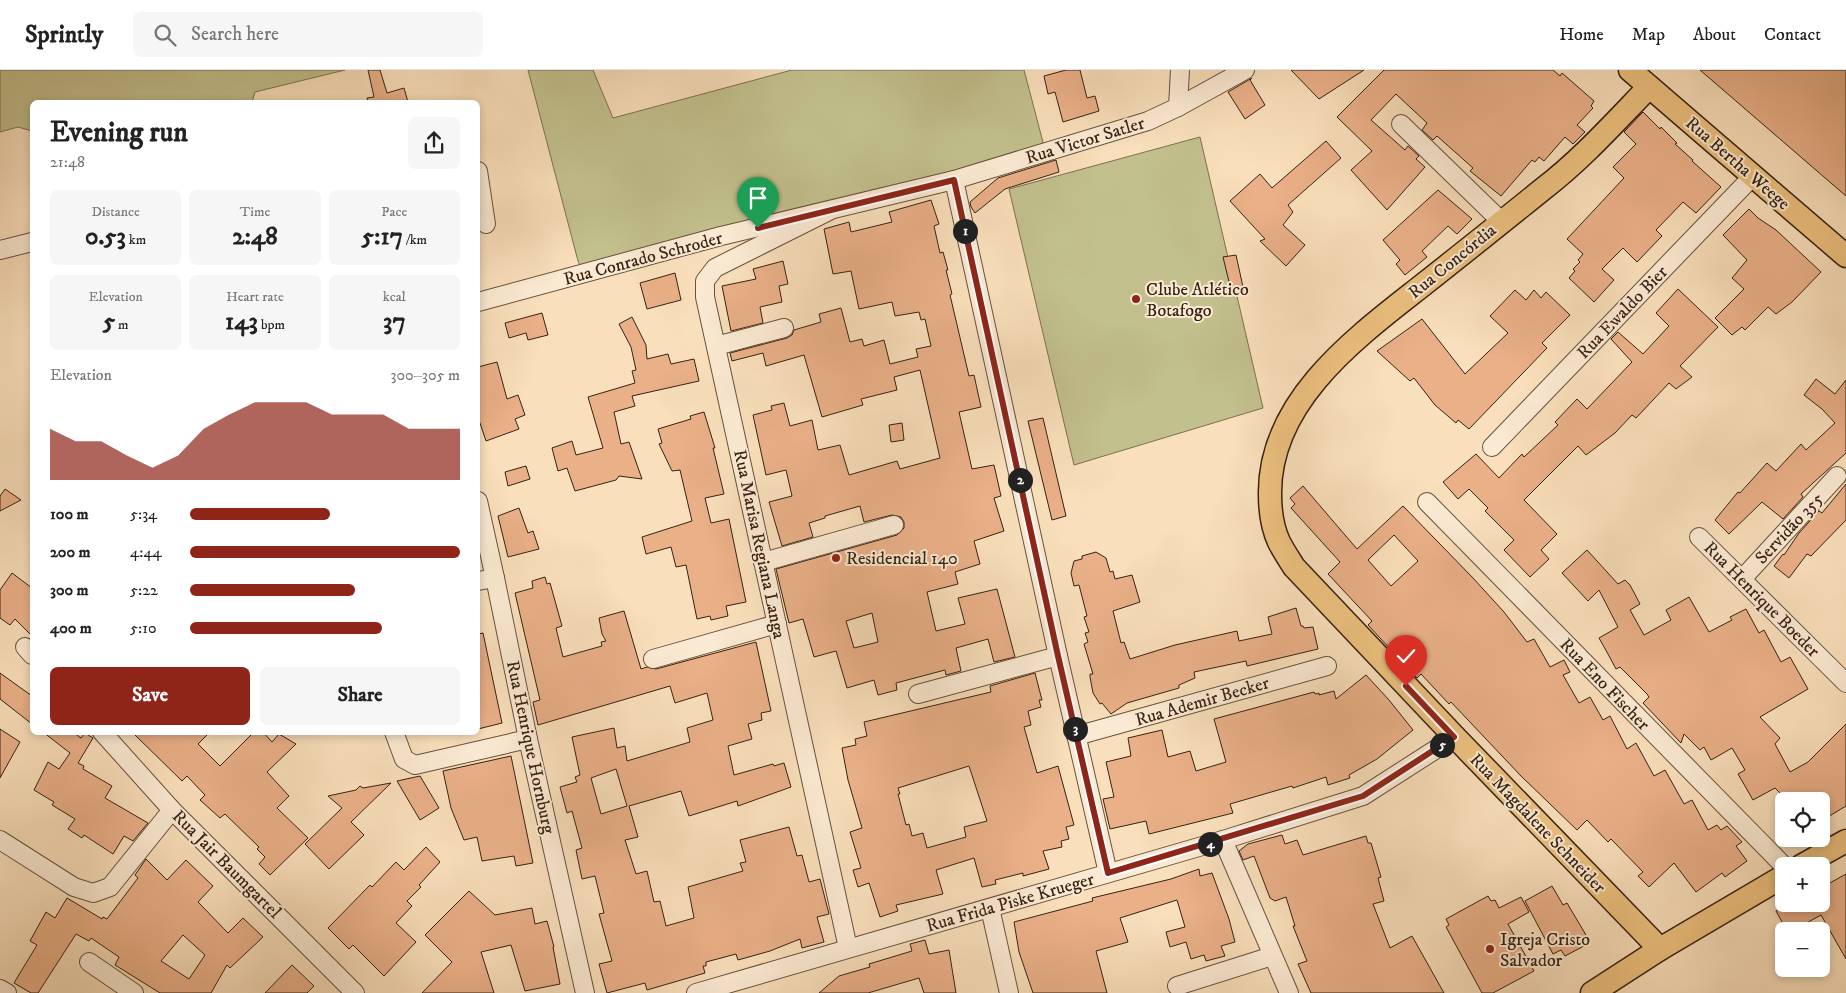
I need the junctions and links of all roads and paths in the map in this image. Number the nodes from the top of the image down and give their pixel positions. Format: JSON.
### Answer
{"nodes":[{"id":1,"x":1180,"y":70,"type":"edge"},
{"id":2,"x":1245,"y":70,"type":"edge"},
{"id":3,"x":1630,"y":70,"type":"edge"},
{"id":4,"x":1649,"y":87,"type":"junction"},
{"id":5,"x":1178,"y":107,"type":"junction"},
{"id":6,"x":1401,"y":124,"type":"dead end"},
{"id":7,"x":1753,"y":176,"type":"junction"},
{"id":8,"x":954,"y":180,"type":"junction"},
{"id":9,"x":480,"y":184,"type":"edge"},
{"id":10,"x":829,"y":211,"type":"junction"},
{"id":11,"x":1502,"y":222,"type":"junction"},
{"id":12,"x":486,"y":224,"type":"dead end"},
{"id":13,"x":30,"y":242,"type":"edge"},
{"id":14,"x":0,"y":250,"type":"edge"},
{"id":15,"x":1846,"y":256,"type":"edge"},
{"id":16,"x":480,"y":301,"type":"edge"},
{"id":17,"x":784,"y":328,"type":"dead end"},
{"id":18,"x":716,"y":346,"type":"junction"},
{"id":19,"x":1492,"y":447,"type":"dead end"},
{"id":20,"x":1275,"y":451,"type":"joint"},
{"id":21,"x":1836,"y":476,"type":"dead end"},
{"id":22,"x":1427,"y":502,"type":"dead end"},
{"id":23,"x":480,"y":510,"type":"edge"},
{"id":24,"x":894,"y":525,"type":"dead end"},
{"id":25,"x":1700,"y":536,"type":"dead end"},
{"id":26,"x":763,"y":562,"type":"junction"},
{"id":27,"x":495,"y":578,"type":"junction"},
{"id":28,"x":1742,"y":579,"type":"junction"},
{"id":29,"x":480,"y":581,"type":"edge"},
{"id":30,"x":777,"y":624,"type":"junction"},
{"id":31,"x":1058,"y":656,"type":"junction"},
{"id":32,"x":653,"y":659,"type":"dead end"},
{"id":33,"x":1327,"y":666,"type":"dead end"},
{"id":34,"x":1846,"y":683,"type":"edge"},
{"id":35,"x":918,"y":694,"type":"dead end"},
{"id":36,"x":105,"y":735,"type":"edge"},
{"id":37,"x":395,"y":735,"type":"edge"},
{"id":38,"x":1076,"y":736,"type":"junction"},
{"id":39,"x":1454,"y":737,"type":"junction"},
{"id":40,"x":528,"y":738,"type":"junction"},
{"id":41,"x":172,"y":810,"type":"junction"},
{"id":42,"x":0,"y":840,"type":"edge"},
{"id":43,"x":1222,"y":840,"type":"junction"},
{"id":44,"x":1846,"y":841,"type":"edge"},
{"id":45,"x":1775,"y":857,"type":"edge"},
{"id":46,"x":1817,"y":857,"type":"edge"},
{"id":47,"x":1108,"y":873,"type":"junction"},
{"id":48,"x":1775,"y":881,"type":"edge"},
{"id":49,"x":990,"y":908,"type":"junction"},
{"id":50,"x":848,"y":948,"type":"junction"},
{"id":51,"x":1660,"y":949,"type":"junction"},
{"id":52,"x":1272,"y":956,"type":"junction"},
{"id":53,"x":89,"y":962,"type":"dead end"},
{"id":54,"x":1177,"y":986,"type":"dead end"},
{"id":55,"x":0,"y":989,"type":"edge"},
{"id":56,"x":7,"y":993,"type":"edge"},
{"id":57,"x":134,"y":993,"type":"edge"},
{"id":58,"x":355,"y":993,"type":"edge"},
{"id":59,"x":585,"y":993,"type":"edge"},
{"id":60,"x":696,"y":993,"type":"edge"},
{"id":61,"x":1009,"y":993,"type":"edge"},
{"id":62,"x":1289,"y":993,"type":"edge"},
{"id":63,"x":1592,"y":993,"type":"edge"}],
"edges":[{"from":1,"to":5,"type":"street"},
{"from":2,"to":5,"type":"street","name":"Rua Victor Satler"},
{"from":3,"to":4,"type":"main road","name":"Rua Bertha Weege"},
{"from":4,"to":7,"type":"main road","name":"Rua Bertha Weege"},
{"from":4,"to":11,"type":"main road","name":"Rua Concórdia"},
{"from":5,"to":8,"type":"street","name":"Rua Victor Satler"},
{"from":6,"to":11,"type":"street"},
{"from":7,"to":15,"type":"main road","name":"Rua Bertha Weege"},
{"from":7,"to":19,"type":"street","name":"Rua Ewaldo Bier"},
{"from":8,"to":10,"type":"street","name":"Rua Conrado Schroder"},
{"from":8,"to":31,"type":"street"},
{"from":9,"to":12,"type":"street"},
{"from":10,"to":16,"type":"street","name":"Rua Conrado Schroder"},
{"from":10,"to":18,"type":"street","name":"Rua Marisa Regiana Langa"},
{"from":11,"to":20,"type":"main road","name":"Rua Concórdia"},
{"from":13,"to":14,"type":"street"},
{"from":17,"to":18,"type":"street"},
{"from":18,"to":26,"type":"street","name":"Rua Marisa Regiana Langa"},
{"from":20,"to":39,"type":"main road","name":"Rua Magdalene Schneider"},
{"from":21,"to":28,"type":"street","name":"Servidão 355"},
{"from":22,"to":45,"type":"street","name":"Rua Eno Fischer"},
{"from":23,"to":27,"type":"street","name":"Rua Henrique Hornburg"},
{"from":24,"to":26,"type":"street"},
{"from":25,"to":28,"type":"street","name":"Rua Henrique Boeder"},
{"from":26,"to":30,"type":"street","name":"Rua Marisa Regiana Langa"},
{"from":27,"to":29,"type":"street"},
{"from":27,"to":40,"type":"street","name":"Rua Henrique Hornburg"},
{"from":28,"to":34,"type":"street","name":"Rua Henrique Boeder"},
{"from":30,"to":32,"type":"street"},
{"from":30,"to":50,"type":"street","name":"Rua Marisa Regiana Langa"},
{"from":31,"to":35,"type":"street"},
{"from":31,"to":38,"type":"street"},
{"from":33,"to":38,"type":"street","name":"Rua Ademir Becker"},
{"from":36,"to":41,"type":"street","name":"Rua Jair Baumgartel"},
{"from":37,"to":40,"type":"street"},
{"from":38,"to":47,"type":"street"},
{"from":39,"to":43,"type":"street","name":"Rua Frida Piske Krueger"},
{"from":39,"to":51,"type":"main road","name":"Rua Magdalene Schneider"},
{"from":40,"to":59,"type":"street","name":"Rua Henrique Hornburg"},
{"from":41,"to":42,"type":"street"},
{"from":41,"to":58,"type":"street","name":"Rua Jair Baumgartel"},
{"from":43,"to":47,"type":"street","name":"Rua Frida Piske Krueger"},
{"from":43,"to":52,"type":"street"},
{"from":44,"to":46,"type":"main road"},
{"from":47,"to":49,"type":"street","name":"Rua Frida Piske Krueger"},
{"from":48,"to":51,"type":"main road"},
{"from":49,"to":50,"type":"street","name":"Rua Frida Piske Krueger"},
{"from":49,"to":61,"type":"street"},
{"from":50,"to":60,"type":"street","name":"Rua Frida Piske Krueger"},
{"from":51,"to":63,"type":"main road"},
{"from":52,"to":54,"type":"street"},
{"from":52,"to":62,"type":"street"},
{"from":53,"to":57,"type":"street"},
{"from":55,"to":56,"type":"street"}]}
